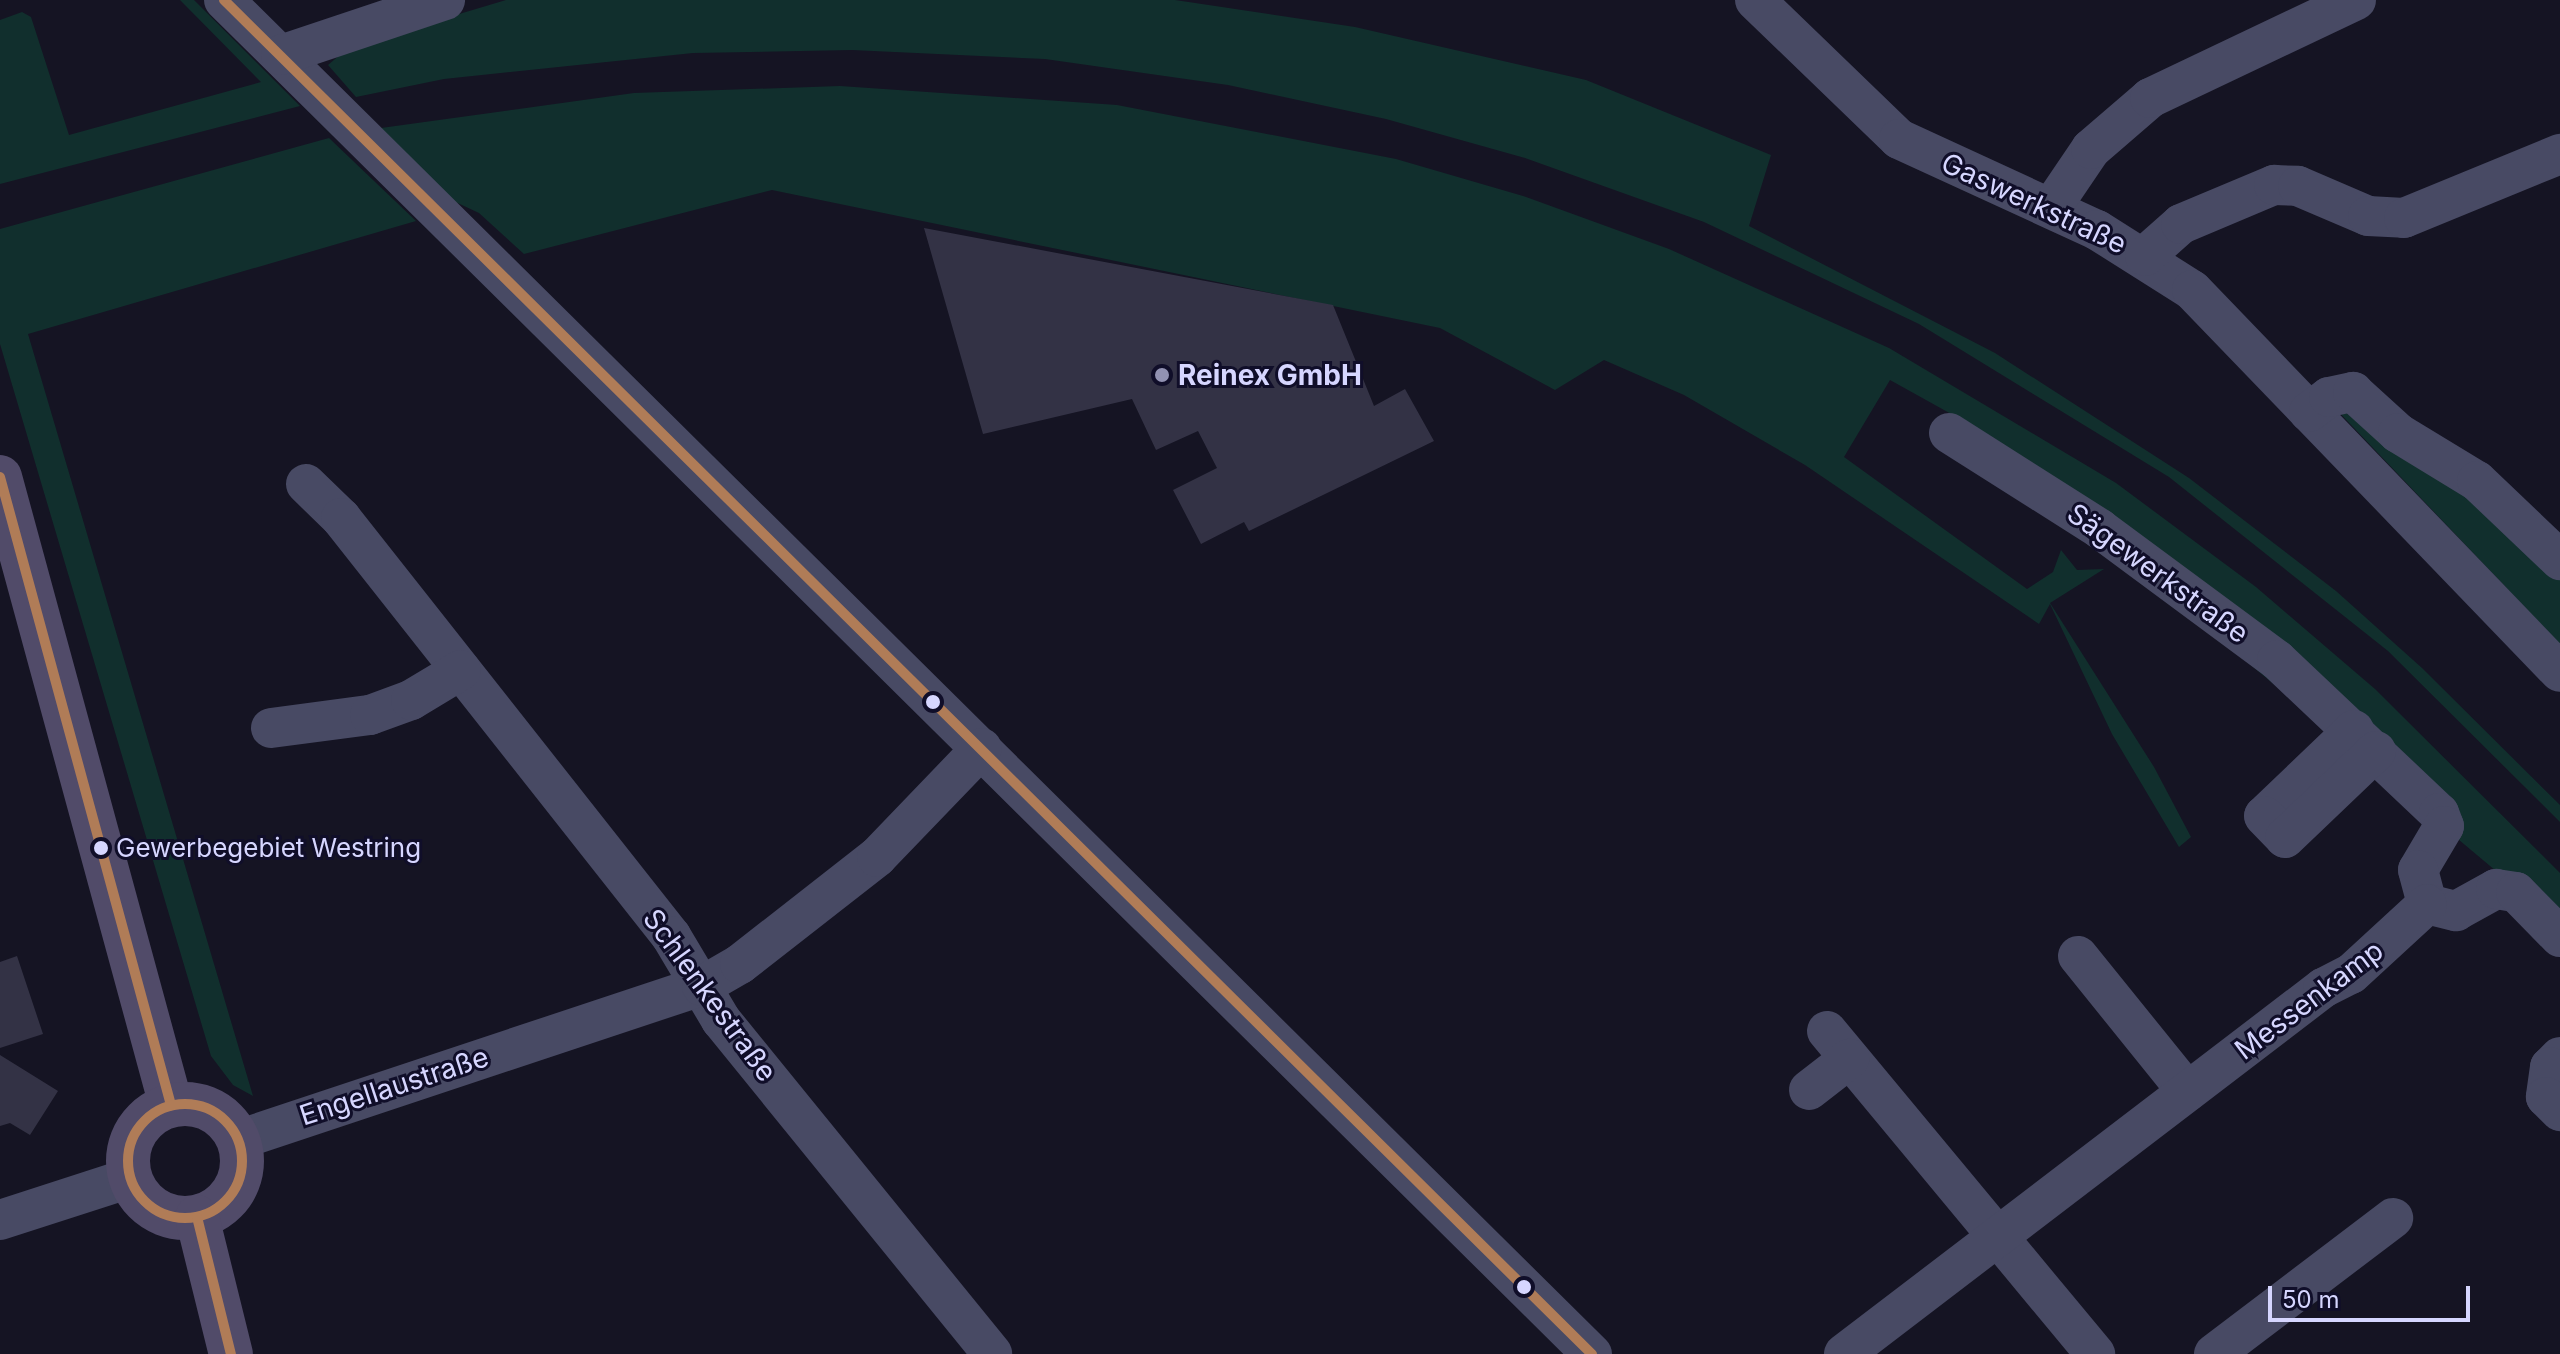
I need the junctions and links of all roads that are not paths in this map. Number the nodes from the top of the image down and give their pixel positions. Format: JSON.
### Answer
{"nodes":[{"id":1,"x":224,"y":0,"type":"edge"},
{"id":2,"x":445,"y":0,"type":"edge"},
{"id":3,"x":1755,"y":0,"type":"edge"},
{"id":4,"x":2356,"y":0,"type":"edge"},
{"id":5,"x":281,"y":55,"type":"junction"},
{"id":6,"x":2560,"y":154,"type":"edge"},
{"id":7,"x":2051,"y":208,"type":"junction"},
{"id":8,"x":2145,"y":256,"type":"junction"},
{"id":9,"x":2309,"y":412,"type":"junction"},
{"id":10,"x":1949,"y":433,"type":"dead end"},
{"id":11,"x":0,"y":477,"type":"edge"},
{"id":12,"x":306,"y":484,"type":"dead end"},
{"id":13,"x":2560,"y":560,"type":"edge"},
{"id":14,"x":461,"y":670,"type":"junction"},
{"id":15,"x":2560,"y":672,"type":"edge"},
{"id":16,"x":271,"y":728,"type":"dead end"},
{"id":17,"x":982,"y":748,"type":"junction"},
{"id":18,"x":2427,"y":904,"type":"junction"},
{"id":19,"x":2560,"y":937,"type":"edge"},
{"id":20,"x":2078,"y":956,"type":"dead end"},
{"id":21,"x":702,"y":986,"type":"junction"},
{"id":22,"x":2560,"y":1057,"type":"edge"},
{"id":23,"x":1809,"y":1090,"type":"dead end"},
{"id":24,"x":2187,"y":1091,"type":"junction"},
{"id":25,"x":171,"y":1105,"type":"junction"},
{"id":26,"x":2560,"y":1111,"type":"edge"},
{"id":27,"x":238,"y":1140,"type":"junction"},
{"id":28,"x":130,"y":1178,"type":"junction"},
{"id":29,"x":197,"y":1217,"type":"junction"},
{"id":30,"x":2393,"y":1218,"type":"dead end"},
{"id":31,"x":0,"y":1220,"type":"edge"},
{"id":32,"x":1999,"y":1236,"type":"junction"},
{"id":33,"x":231,"y":1354,"type":"edge"},
{"id":34,"x":992,"y":1354,"type":"edge"},
{"id":35,"x":1592,"y":1354,"type":"edge"},
{"id":36,"x":1844,"y":1354,"type":"edge"},
{"id":37,"x":2095,"y":1354,"type":"edge"},
{"id":38,"x":2214,"y":1354,"type":"edge"}],
"edges":[{"from":1,"to":5,"type":"street"},
{"from":2,"to":5,"type":"street"},
{"from":3,"to":7,"type":"street","name":"Gaswerkstraße"},
{"from":4,"to":7,"type":"street"},
{"from":5,"to":17,"type":"street"},
{"from":6,"to":8,"type":"street"},
{"from":7,"to":8,"type":"street","name":"Gaswerkstraße"},
{"from":8,"to":9,"type":"street","name":"Gaswerkstraße"},
{"from":9,"to":13,"type":"street"},
{"from":9,"to":15,"type":"street","name":"Gaswerkstraße"},
{"from":10,"to":18,"type":"street","name":"Sägewerkstraße"},
{"from":11,"to":25,"type":"main road"},
{"from":12,"to":14,"type":"street","name":"Schlenkestraße"},
{"from":14,"to":16,"type":"street"},
{"from":14,"to":21,"type":"street","name":"Schlenkestraße"},
{"from":17,"to":21,"type":"street","name":"Engellaustraße"},
{"from":17,"to":35,"type":"street"},
{"from":18,"to":19,"type":"street"},
{"from":18,"to":24,"type":"street","name":"Messenkamp"},
{"from":20,"to":24,"type":"street"},
{"from":21,"to":27,"type":"street","name":"Engellaustraße"},
{"from":21,"to":34,"type":"street","name":"Schlenkestraße"},
{"from":22,"to":26,"type":"street"},
{"from":23,"to":32,"type":"street"},
{"from":24,"to":32,"type":"street","name":"Messenkamp"},
{"from":25,"to":27,"type":"main road"},
{"from":25,"to":28,"type":"main road"},
{"from":27,"to":29,"type":"main road"},
{"from":28,"to":29,"type":"main road"},
{"from":28,"to":31,"type":"street"},
{"from":29,"to":33,"type":"main road"},
{"from":30,"to":38,"type":"street"},
{"from":32,"to":36,"type":"street","name":"Messenkamp"},
{"from":32,"to":37,"type":"street"}]}
